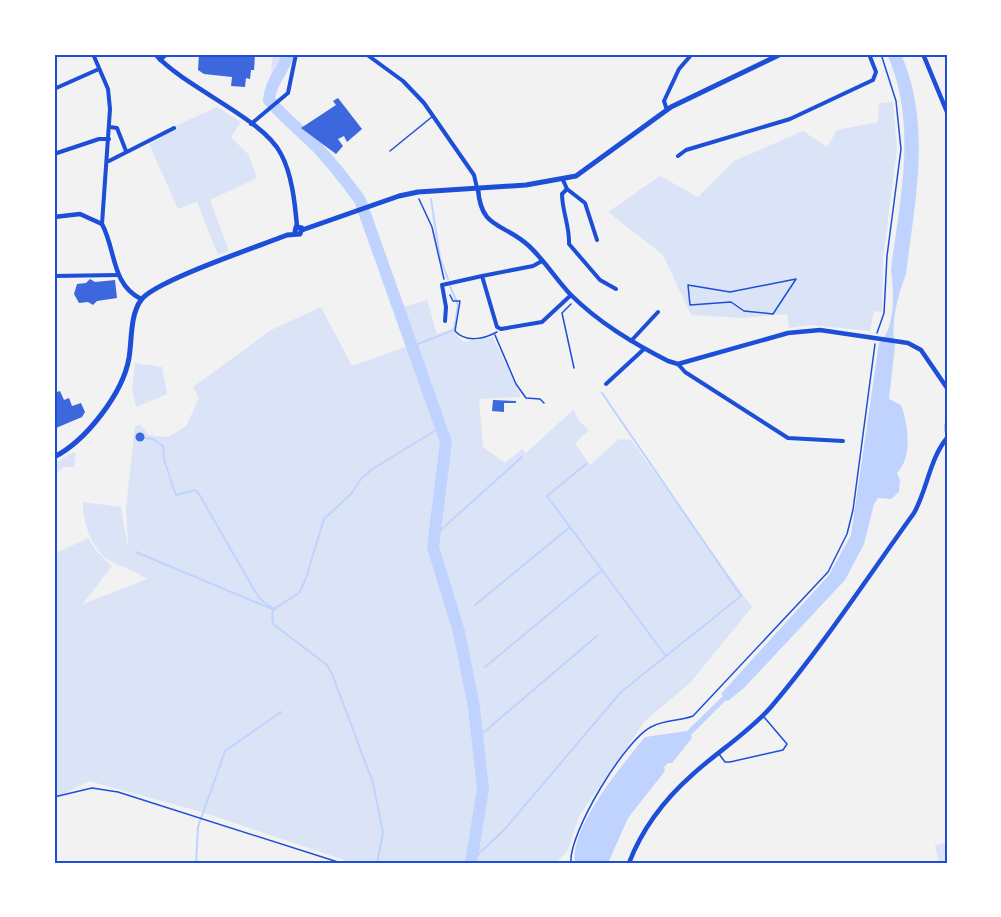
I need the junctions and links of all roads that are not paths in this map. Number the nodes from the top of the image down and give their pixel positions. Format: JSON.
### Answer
{"nodes":[{"id":1,"x":93,"y":54,"type":"edge"},
{"id":2,"x":155,"y":54,"type":"edge"},
{"id":3,"x":167,"y":54,"type":"edge"},
{"id":4,"x":296,"y":54,"type":"edge"},
{"id":5,"x":366,"y":54,"type":"edge"},
{"id":6,"x":692,"y":54,"type":"edge"},
{"id":7,"x":781,"y":54,"type":"edge"},
{"id":8,"x":869,"y":54,"type":"edge"},
{"id":9,"x":923,"y":54,"type":"edge"},
{"id":10,"x":160,"y":60,"type":"junction"},
{"id":11,"x":99,"y":69,"type":"junction"},
{"id":12,"x":54,"y":89,"type":"edge"},
{"id":13,"x":667,"y":110,"type":"junction"},
{"id":14,"x":947,"y":112,"type":"edge"},
{"id":15,"x":433,"y":116,"type":"junction"},
{"id":16,"x":251,"y":124,"type":"junction"},
{"id":17,"x":110,"y":127,"type":"junction"},
{"id":18,"x":174,"y":128,"type":"dead end"},
{"id":19,"x":109,"y":139,"type":"junction"},
{"id":20,"x":126,"y":151,"type":"junction"},
{"id":21,"x":390,"y":151,"type":"dead end"},
{"id":22,"x":54,"y":154,"type":"edge"},
{"id":23,"x":678,"y":156,"type":"dead end"},
{"id":24,"x":108,"y":162,"type":"junction"},
{"id":25,"x":563,"y":180,"type":"junction"},
{"id":26,"x":478,"y":189,"type":"junction"},
{"id":27,"x":567,"y":189,"type":"junction"},
{"id":28,"x":54,"y":217,"type":"edge"},
{"id":29,"x":102,"y":224,"type":"junction"},
{"id":30,"x":298,"y":230,"type":"junction"},
{"id":31,"x":597,"y":240,"type":"dead end"},
{"id":32,"x":542,"y":261,"type":"junction"},
{"id":33,"x":118,"y":275,"type":"junction"},
{"id":34,"x":54,"y":276,"type":"edge"},
{"id":35,"x":482,"y":276,"type":"junction"},
{"id":36,"x":616,"y":289,"type":"dead end"},
{"id":37,"x":571,"y":295,"type":"junction"},
{"id":38,"x":141,"y":299,"type":"junction"},
{"id":39,"x":658,"y":312,"type":"dead end"},
{"id":40,"x":445,"y":321,"type":"dead end"},
{"id":41,"x":631,"y":341,"type":"junction"},
{"id":42,"x":644,"y":349,"type":"junction"},
{"id":43,"x":678,"y":364,"type":"junction"},
{"id":44,"x":606,"y":384,"type":"dead end"},
{"id":45,"x":947,"y":388,"type":"edge"},
{"id":46,"x":947,"y":424,"type":"edge"},
{"id":47,"x":947,"y":431,"type":"edge"},
{"id":48,"x":947,"y":438,"type":"edge"},
{"id":49,"x":843,"y":441,"type":"dead end"},
{"id":50,"x":54,"y":458,"type":"edge"},
{"id":51,"x":763,"y":716,"type":"junction"},
{"id":52,"x":719,"y":754,"type":"junction"},
{"id":53,"x":629,"y":863,"type":"edge"}],
"edges":[{"from":1,"to":11,"type":"street"},
{"from":2,"to":10,"type":"street"},
{"from":3,"to":10,"type":"street"},
{"from":4,"to":16,"type":"street"},
{"from":5,"to":15,"type":"street"},
{"from":6,"to":13,"type":"street"},
{"from":7,"to":13,"type":"main road"},
{"from":8,"to":23,"type":"street"},
{"from":9,"to":14,"type":"street"},
{"from":10,"to":16,"type":"street"},
{"from":11,"to":12,"type":"street"},
{"from":11,"to":17,"type":"street"},
{"from":13,"to":25,"type":"main road"},
{"from":15,"to":21,"type":"lane"},
{"from":15,"to":26,"type":"street"},
{"from":16,"to":30,"type":"street"},
{"from":17,"to":19,"type":"street"},
{"from":17,"to":20,"type":"street"},
{"from":18,"to":20,"type":"street"},
{"from":19,"to":22,"type":"street"},
{"from":19,"to":24,"type":"street"},
{"from":20,"to":24,"type":"street"},
{"from":24,"to":29,"type":"street"},
{"from":25,"to":26,"type":"main road"},
{"from":25,"to":27,"type":"street"},
{"from":26,"to":30,"type":"main road"},
{"from":26,"to":32,"type":"street"},
{"from":27,"to":31,"type":"street"},
{"from":27,"to":36,"type":"street"},
{"from":28,"to":29,"type":"street"},
{"from":29,"to":33,"type":"street"},
{"from":30,"to":38,"type":"main road"},
{"from":32,"to":35,"type":"street"},
{"from":32,"to":37,"type":"street"},
{"from":33,"to":34,"type":"street"},
{"from":33,"to":38,"type":"street"},
{"from":35,"to":37,"type":"street"},
{"from":35,"to":40,"type":"street"},
{"from":37,"to":41,"type":"street"},
{"from":38,"to":50,"type":"main road"},
{"from":39,"to":41,"type":"street"},
{"from":41,"to":42,"type":"street"},
{"from":42,"to":43,"type":"street"},
{"from":42,"to":44,"type":"street"},
{"from":43,"to":45,"type":"street"},
{"from":43,"to":49,"type":"street"},
{"from":46,"to":47,"type":"street"},
{"from":48,"to":51,"type":"street"},
{"from":51,"to":52,"type":"street"},
{"from":51,"to":52,"type":"lane"},
{"from":52,"to":53,"type":"street"}]}
